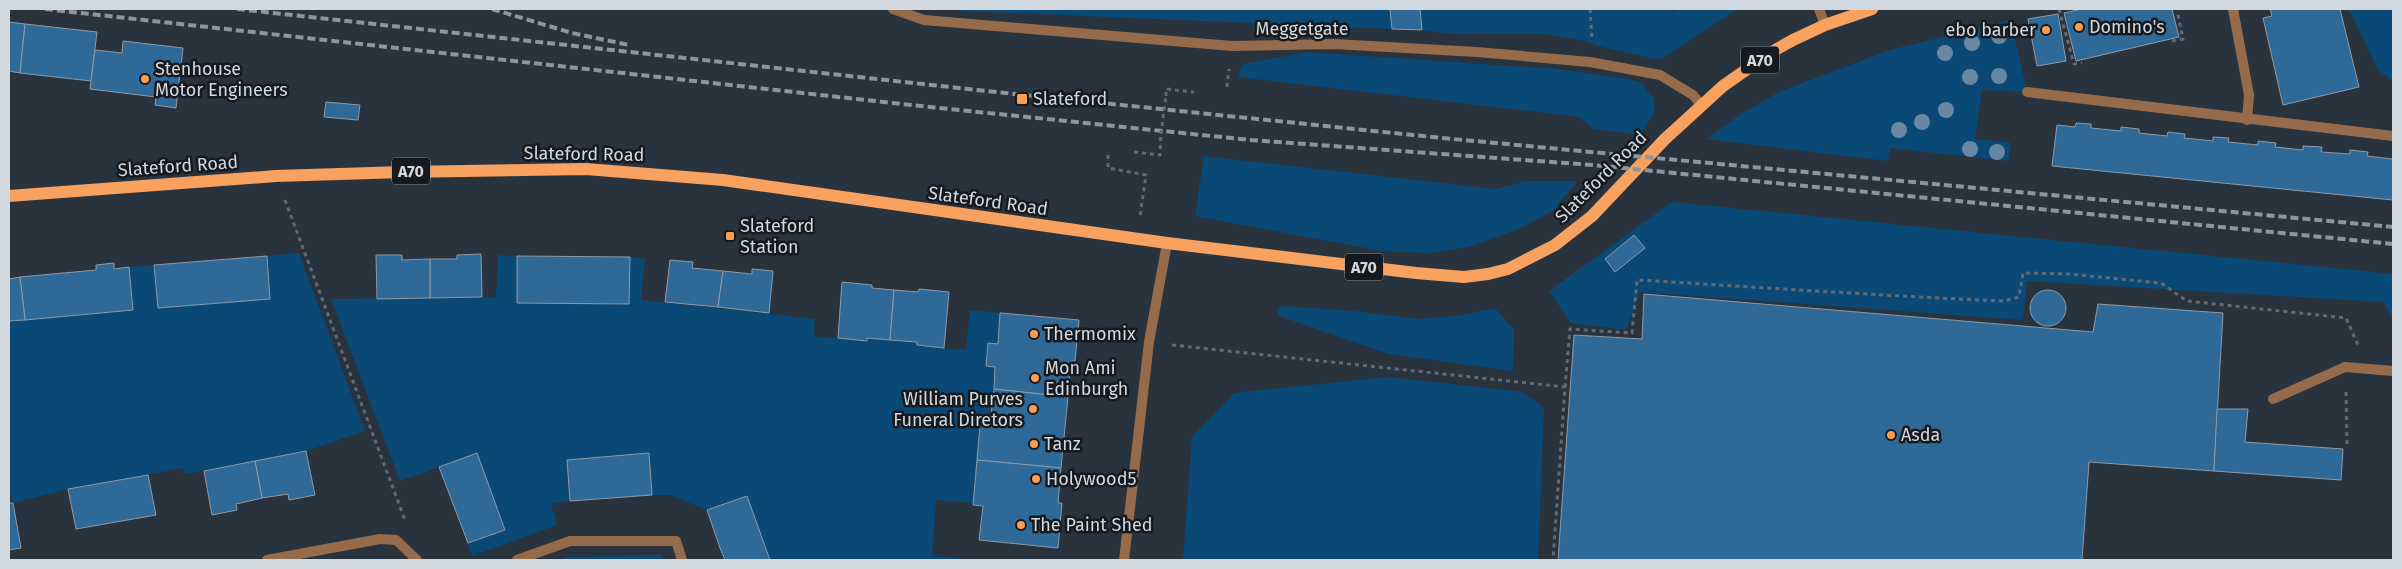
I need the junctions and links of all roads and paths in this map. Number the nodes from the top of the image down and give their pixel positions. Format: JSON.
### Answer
{"nodes":[{"id":1,"x":893,"y":9,"type":"edge"},
{"id":2,"x":1590,"y":9,"type":"edge"},
{"id":3,"x":1819,"y":9,"type":"edge"},
{"id":4,"x":1872,"y":9,"type":"edge"},
{"id":5,"x":2059,"y":9,"type":"edge"},
{"id":6,"x":2233,"y":9,"type":"edge"},
{"id":7,"x":2178,"y":15,"type":"dead end"},
{"id":8,"x":1825,"y":25,"type":"junction"},
{"id":9,"x":1593,"y":36,"type":"dead end"},
{"id":10,"x":2172,"y":41,"type":"dead end"},
{"id":11,"x":2082,"y":63,"type":"dead end"},
{"id":12,"x":1194,"y":92,"type":"dead end"},
{"id":13,"x":2027,"y":92,"type":"dead end"},
{"id":14,"x":1702,"y":105,"type":"junction"},
{"id":15,"x":2247,"y":120,"type":"junction"},
{"id":16,"x":2393,"y":136,"type":"edge"},
{"id":17,"x":1134,"y":152,"type":"dead end"},
{"id":18,"x":1108,"y":155,"type":"dead end"},
{"id":19,"x":276,"y":176,"type":"junction"},
{"id":20,"x":9,"y":196,"type":"edge"},
{"id":21,"x":1136,"y":239,"type":"junction"},
{"id":22,"x":1167,"y":243,"type":"junction"},
{"id":23,"x":1149,"y":342,"type":"junction"},
{"id":24,"x":2345,"y":367,"type":"junction"},
{"id":25,"x":2368,"y":369,"type":"junction"},
{"id":26,"x":2393,"y":371,"type":"edge"},
{"id":27,"x":1565,"y":387,"type":"junction"},
{"id":28,"x":2273,"y":399,"type":"dead end"},
{"id":29,"x":2347,"y":444,"type":"dead end"},
{"id":30,"x":396,"y":540,"type":"junction"},
{"id":31,"x":267,"y":560,"type":"edge"},
{"id":32,"x":417,"y":560,"type":"edge"},
{"id":33,"x":517,"y":560,"type":"edge"},
{"id":34,"x":682,"y":560,"type":"edge"},
{"id":35,"x":1124,"y":560,"type":"edge"},
{"id":36,"x":1553,"y":560,"type":"edge"}],
"edges":[{"from":1,"to":14,"type":"street","name":"Meggetgate"},
{"from":2,"to":9,"type":"path"},
{"from":3,"to":8,"type":"street"},
{"from":4,"to":8,"type":"main road","name":"Slateford Road","number":"A70"},
{"from":5,"to":11,"type":"path"},
{"from":6,"to":15,"type":"street"},
{"from":7,"to":10,"type":"path"},
{"from":8,"to":14,"type":"main road","name":"Slateford Road","number":"A70"},
{"from":12,"to":17,"type":"path","bridge":true},
{"from":13,"to":15,"type":"street"},
{"from":14,"to":22,"type":"main road","name":"Slateford Road","number":"A70"},
{"from":15,"to":16,"type":"street"},
{"from":18,"to":21,"type":"path"},
{"from":19,"to":20,"type":"main road","name":"Slateford Road","number":"A70"},
{"from":19,"to":21,"type":"main road","name":"Slateford Road","number":"A70"},
{"from":19,"to":30,"type":"path"},
{"from":21,"to":22,"type":"main road","name":"Slateford Road","number":"A70"},
{"from":22,"to":23,"type":"street"},
{"from":23,"to":27,"type":"path"},
{"from":23,"to":35,"type":"street"},
{"from":24,"to":25,"type":"street"},
{"from":24,"to":28,"type":"street"},
{"from":24,"to":29,"type":"path"},
{"from":25,"to":26,"type":"street"},
{"from":25,"to":27,"type":"path"},
{"from":27,"to":36,"type":"path"},
{"from":30,"to":31,"type":"street"},
{"from":30,"to":32,"type":"street"},
{"from":33,"to":34,"type":"street"}]}
